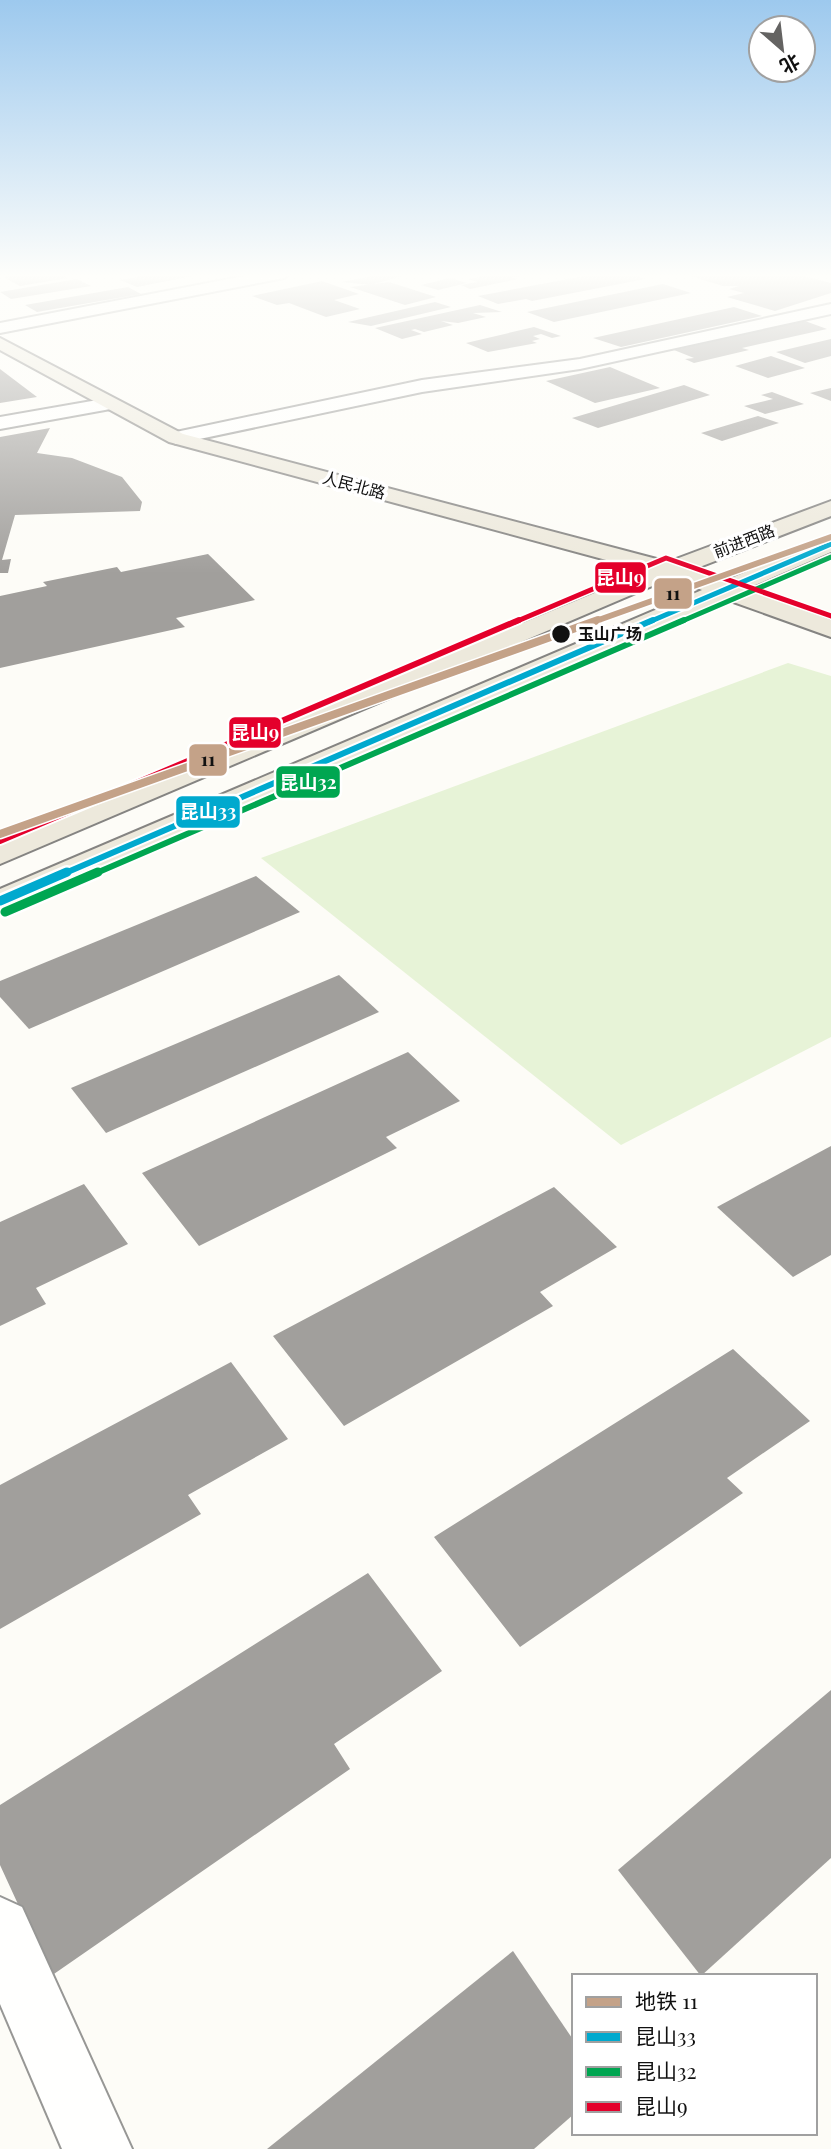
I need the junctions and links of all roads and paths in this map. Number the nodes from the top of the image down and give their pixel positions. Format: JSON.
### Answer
{"nodes":[{"id":1,"x":54,"y":373,"type":"edge"},
{"id":2,"x":513,"y":373,"type":"edge"},
{"id":3,"x":108,"y":404,"type":"junction"},
{"id":4,"x":0,"y":423,"type":"edge"},
{"id":5,"x":176,"y":438,"type":"junction"},
{"id":6,"x":831,"y":508,"type":"edge"},
{"id":7,"x":831,"y":544,"type":"edge"},
{"id":8,"x":670,"y":570,"type":"junction"},
{"id":9,"x":724,"y":589,"type":"junction"},
{"id":10,"x":831,"y":629,"type":"edge"},
{"id":11,"x":0,"y":854,"type":"edge"},
{"id":12,"x":0,"y":901,"type":"edge"},
{"id":13,"x":0,"y":1929,"type":"edge"},
{"id":14,"x":97,"y":2149,"type":"edge"}],
"edges":[{"from":1,"to":3,"type":"main road","name":"人民北路"},
{"from":2,"to":5,"type":"street"},
{"from":3,"to":4,"type":"street"},
{"from":3,"to":5,"type":"main road","name":"人民北路"},
{"from":5,"to":8,"type":"main road","name":"人民北路"},
{"from":6,"to":8,"type":"main road","name":"前进西路"},
{"from":7,"to":9,"type":"main road","name":"前进西路"},
{"from":8,"to":9,"type":"main road","name":"人民北路"},
{"from":8,"to":11,"type":"main road","name":"前进西路"},
{"from":9,"to":10,"type":"main road","name":"人民北路"},
{"from":9,"to":12,"type":"main road","name":"前进西路"},
{"from":13,"to":14,"type":"street"}]}
